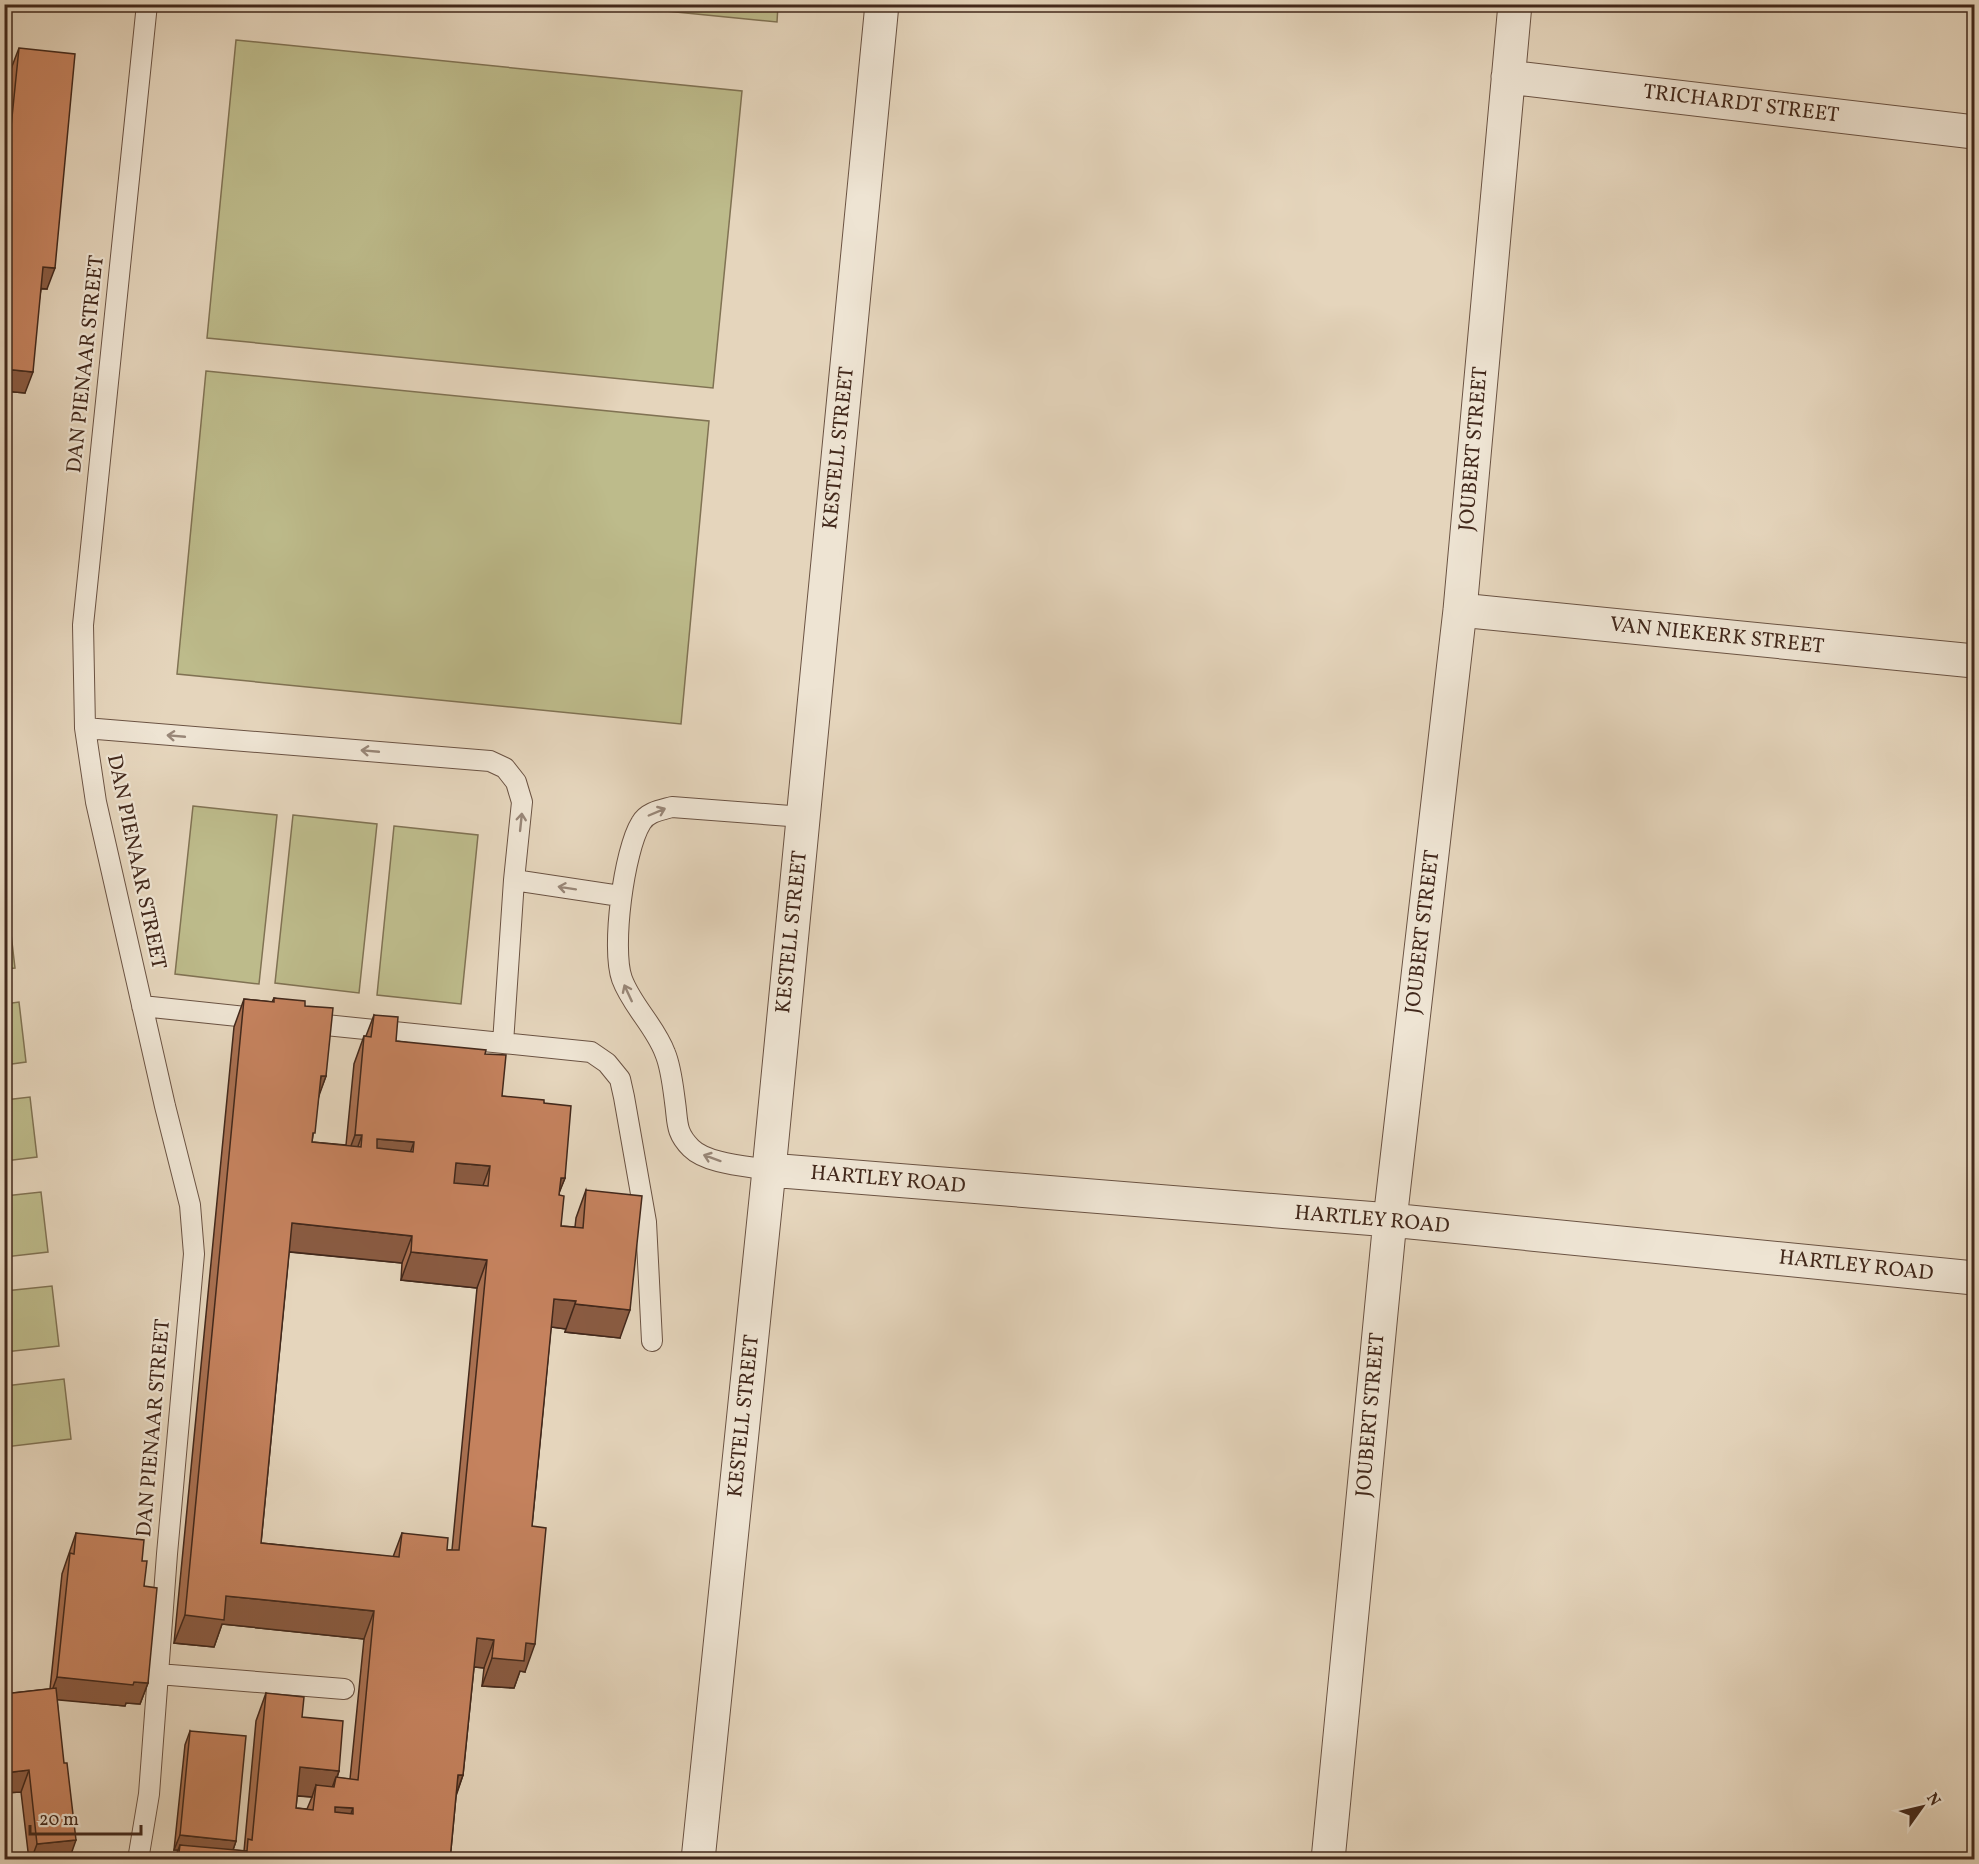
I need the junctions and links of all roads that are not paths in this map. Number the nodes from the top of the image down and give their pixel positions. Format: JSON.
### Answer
{"nodes":[{"id":1,"x":147,"y":4,"type":"edge"},
{"id":2,"x":882,"y":4,"type":"edge"},
{"id":3,"x":1515,"y":4,"type":"edge"},
{"id":4,"x":1508,"y":77,"type":"junction"},
{"id":5,"x":1974,"y":132,"type":"edge"},
{"id":6,"x":1460,"y":610,"type":"junction"},
{"id":7,"x":1974,"y":661,"type":"edge"},
{"id":8,"x":85,"y":728,"type":"junction"},
{"id":9,"x":803,"y":817,"type":"junction"},
{"id":10,"x":514,"y":880,"type":"junction"},
{"id":11,"x":620,"y":896,"type":"junction"},
{"id":12,"x":142,"y":1006,"type":"junction"},
{"id":13,"x":503,"y":1043,"type":"junction"},
{"id":14,"x":769,"y":1170,"type":"junction"},
{"id":15,"x":1390,"y":1220,"type":"junction"},
{"id":16,"x":1974,"y":1278,"type":"edge"},
{"id":17,"x":652,"y":1341,"type":"dead end"},
{"id":18,"x":158,"y":1674,"type":"junction"},
{"id":19,"x":344,"y":1689,"type":"dead end"},
{"id":20,"x":138,"y":1860,"type":"edge"},
{"id":21,"x":698,"y":1860,"type":"edge"},
{"id":22,"x":1328,"y":1860,"type":"edge"}],
"edges":[{"from":1,"to":8,"type":"lane","name":"DAN PIENAAR STREET"},
{"from":2,"to":9,"type":"street","name":"KESTELL STREET"},
{"from":3,"to":4,"type":"street","name":"JOUBERT STREET"},
{"from":4,"to":5,"type":"street","name":"TRICHARDT STREET"},
{"from":4,"to":6,"type":"street","name":"JOUBERT STREET"},
{"from":6,"to":7,"type":"street","name":"VAN NIEKERK STREET"},
{"from":6,"to":15,"type":"street","name":"JOUBERT STREET"},
{"from":10,"to":8,"type":"lane","name":"DAN PIENAAR STREET","one_way":true},
{"from":8,"to":12,"type":"lane","name":"DAN PIENAAR STREET"},
{"from":11,"to":9,"type":"lane","one_way":true},
{"from":9,"to":14,"type":"street","name":"KESTELL STREET"},
{"from":11,"to":10,"type":"lane","one_way":true},
{"from":10,"to":13,"type":"lane","name":"DAN PIENAAR STREET"},
{"from":14,"to":11,"type":"lane","one_way":true},
{"from":12,"to":13,"type":"lane"},
{"from":12,"to":18,"type":"lane","name":"DAN PIENAAR STREET"},
{"from":13,"to":17,"type":"lane"},
{"from":14,"to":15,"type":"street","name":"HARTLEY ROAD"},
{"from":14,"to":21,"type":"street","name":"KESTELL STREET"},
{"from":15,"to":16,"type":"street","name":"HARTLEY ROAD"},
{"from":15,"to":22,"type":"street","name":"JOUBERT STREET"},
{"from":18,"to":19,"type":"lane"},
{"from":18,"to":20,"type":"lane","name":"DAN PIENAAR STREET"}]}
